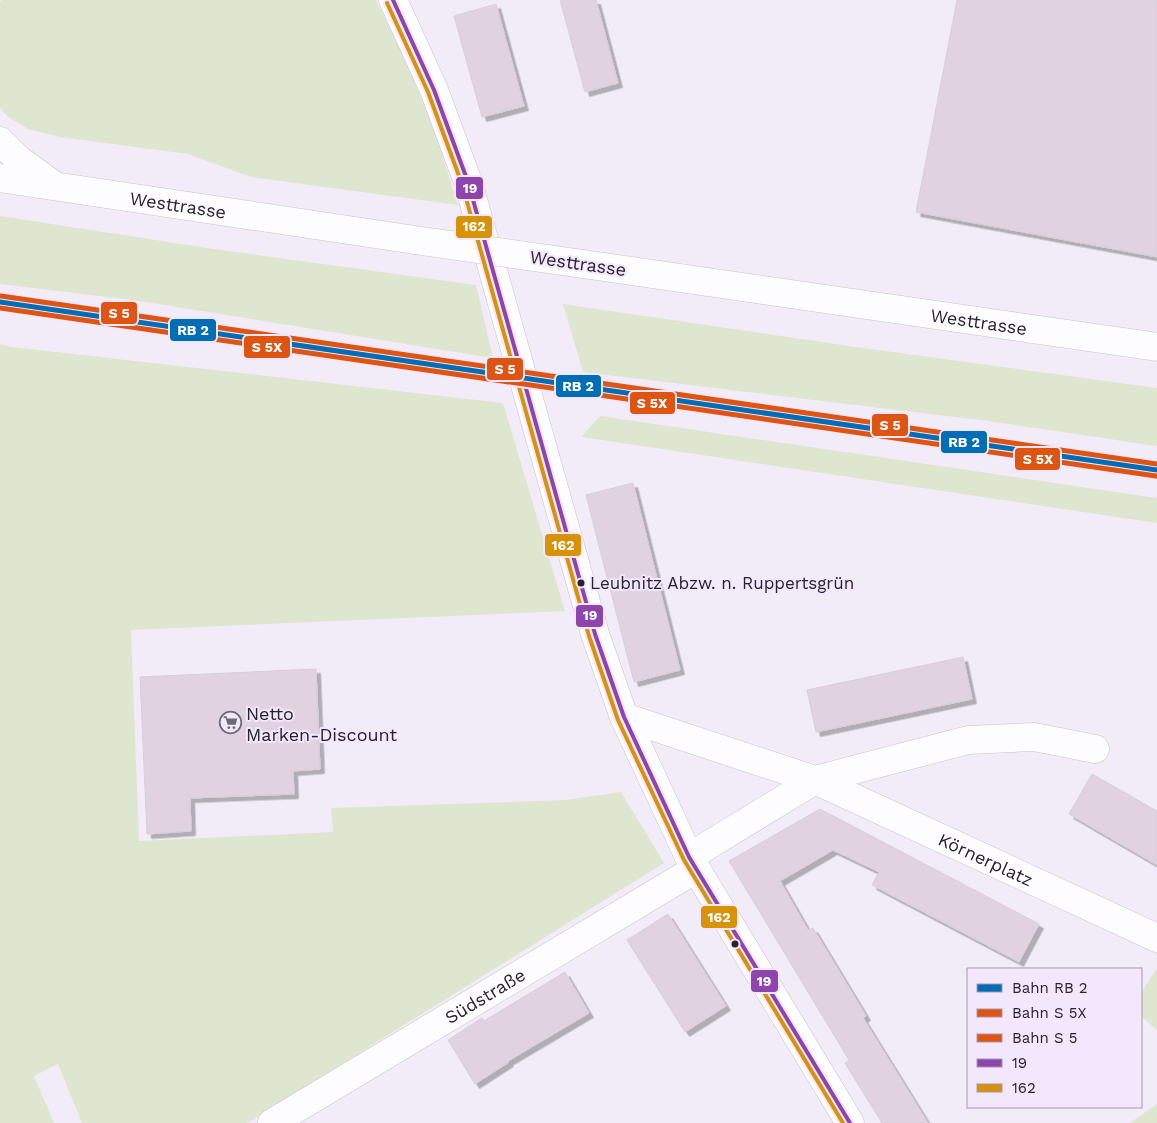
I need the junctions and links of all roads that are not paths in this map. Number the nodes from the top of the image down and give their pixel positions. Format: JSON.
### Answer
{"nodes":[{"id":1,"x":393,"y":0,"type":"edge"},
{"id":2,"x":0,"y":141,"type":"edge"},
{"id":3,"x":0,"y":178,"type":"edge"},
{"id":4,"x":53,"y":185,"type":"junction"},
{"id":5,"x":1157,"y":347,"type":"edge"},
{"id":6,"x":624,"y":717,"type":"junction"},
{"id":7,"x":1095,"y":749,"type":"dead end"},
{"id":8,"x":815,"y":780,"type":"junction"},
{"id":9,"x":693,"y":863,"type":"junction"},
{"id":10,"x":1157,"y":938,"type":"edge"},
{"id":11,"x":272,"y":1123,"type":"edge"},
{"id":12,"x":850,"y":1123,"type":"edge"}],
"edges":[{"from":1,"to":6,"type":"main road"},
{"from":2,"to":4,"type":"main road"},
{"from":3,"to":4,"type":"main road","name":"Westtrasse"},
{"from":4,"to":5,"type":"main road","name":"Westtrasse","bridge":true},
{"from":6,"to":8,"type":"main road","name":"Körnerplatz"},
{"from":6,"to":9,"type":"main road"},
{"from":7,"to":8,"type":"main road"},
{"from":8,"to":9,"type":"main road"},
{"from":8,"to":10,"type":"main road","name":"Körnerplatz"},
{"from":9,"to":11,"type":"main road","name":"Südstraße"},
{"from":9,"to":12,"type":"main road"}]}
